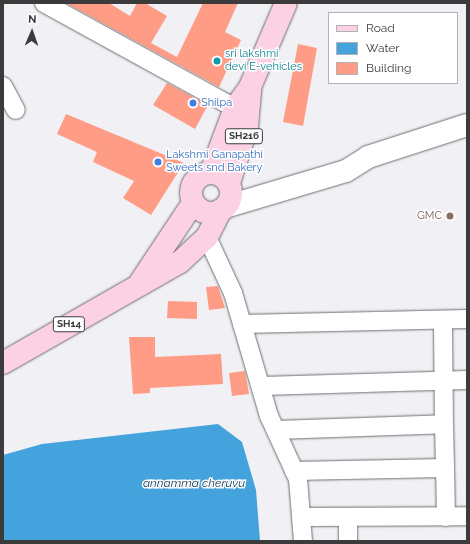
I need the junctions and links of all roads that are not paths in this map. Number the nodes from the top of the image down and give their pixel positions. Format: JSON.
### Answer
{"nodes":[{"id":1,"x":44,"y":3,"type":"edge"},
{"id":2,"x":286,"y":3,"type":"edge"},
{"id":3,"x":3,"y":86,"type":"edge"},
{"id":4,"x":250,"y":87,"type":"junction"},
{"id":5,"x":236,"y":108,"type":"junction"},
{"id":6,"x":16,"y":110,"type":"dead end"},
{"id":7,"x":467,"y":125,"type":"edge"},
{"id":8,"x":223,"y":192,"type":"junction"},
{"id":9,"x":193,"y":203,"type":"junction"},
{"id":10,"x":207,"y":237,"type":"junction"},
{"id":11,"x":137,"y":287,"type":"junction"},
{"id":12,"x":467,"y":319,"type":"edge"},
{"id":13,"x":443,"y":320,"type":"junction"},
{"id":14,"x":242,"y":324,"type":"junction"},
{"id":15,"x":3,"y":363,"type":"edge"},
{"id":16,"x":442,"y":380,"type":"junction"},
{"id":17,"x":467,"y":380,"type":"edge"},
{"id":18,"x":262,"y":386,"type":"junction"},
{"id":19,"x":444,"y":424,"type":"junction"},
{"id":20,"x":276,"y":430,"type":"junction"},
{"id":21,"x":444,"y":468,"type":"junction"},
{"id":22,"x":294,"y":471,"type":"junction"},
{"id":23,"x":467,"y":516,"type":"edge"},
{"id":24,"x":303,"y":517,"type":"junction"},
{"id":25,"x":348,"y":517,"type":"junction"},
{"id":26,"x":446,"y":517,"type":"junction"},
{"id":27,"x":303,"y":541,"type":"edge"},
{"id":28,"x":348,"y":541,"type":"edge"}],
"edges":[{"from":1,"to":5,"type":"street"},
{"from":2,"to":4,"type":"main road","number":"SH216"},
{"from":3,"to":6,"type":"street"},
{"from":4,"to":5,"type":"main road","number":"SH216"},
{"from":4,"to":8,"type":"main road","number":"SH216"},
{"from":5,"to":8,"type":"main road","number":"SH216"},
{"from":7,"to":8,"type":"street"},
{"from":8,"to":9,"type":"main road"},
{"from":8,"to":9,"type":"main road"},
{"from":8,"to":10,"type":"main road","number":"SH14"},
{"from":9,"to":11,"type":"main road","number":"SH14"},
{"from":10,"to":11,"type":"main road","number":"SH14"},
{"from":10,"to":14,"type":"street"},
{"from":11,"to":15,"type":"main road","number":"SH14"},
{"from":12,"to":13,"type":"street"},
{"from":13,"to":14,"type":"street"},
{"from":13,"to":16,"type":"street"},
{"from":14,"to":18,"type":"street"},
{"from":16,"to":17,"type":"street"},
{"from":16,"to":18,"type":"street"},
{"from":16,"to":19,"type":"street"},
{"from":18,"to":20,"type":"street"},
{"from":19,"to":20,"type":"street"},
{"from":19,"to":21,"type":"street"},
{"from":20,"to":22,"type":"street"},
{"from":21,"to":22,"type":"street"},
{"from":21,"to":26,"type":"street"},
{"from":22,"to":24,"type":"street"},
{"from":23,"to":26,"type":"street"},
{"from":24,"to":25,"type":"street"},
{"from":24,"to":27,"type":"street"},
{"from":25,"to":26,"type":"street"},
{"from":25,"to":28,"type":"street"}]}
